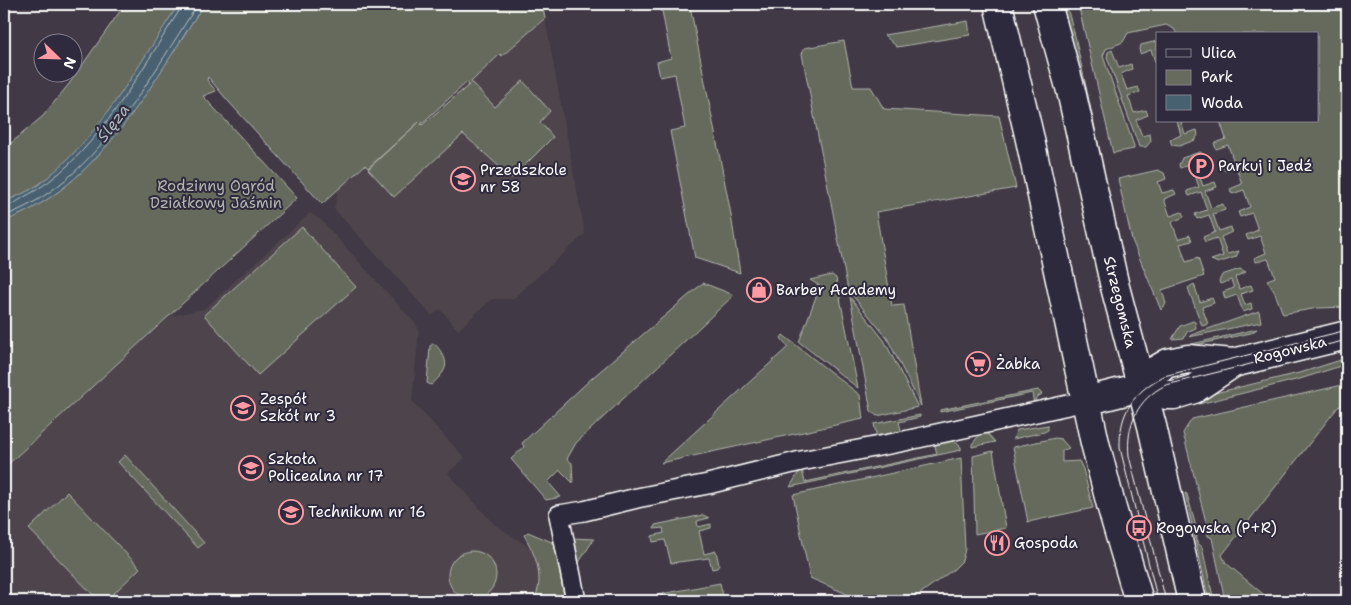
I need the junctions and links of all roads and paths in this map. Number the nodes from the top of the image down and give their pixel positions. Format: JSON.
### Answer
{"nodes":[{"id":1,"x":998,"y":4,"type":"edge"},
{"id":2,"x":1047,"y":4,"type":"edge"},
{"id":3,"x":1347,"y":335,"type":"edge"},
{"id":4,"x":1141,"y":387,"type":"junction"},
{"id":5,"x":1086,"y":401,"type":"junction"},
{"id":6,"x":576,"y":601,"type":"edge"},
{"id":7,"x":1139,"y":601,"type":"edge"},
{"id":8,"x":1192,"y":601,"type":"edge"}],
"edges":[{"from":1,"to":5,"type":"main road"},
{"from":2,"to":4,"type":"main road","name":"Strzegomska"},
{"from":3,"to":4,"type":"main road","name":"Rogowska"},
{"from":4,"to":5,"type":"main road"},
{"from":4,"to":8,"type":"main road","name":"Strzegomska"},
{"from":5,"to":6,"type":"street"},
{"from":5,"to":7,"type":"main road"}]}
